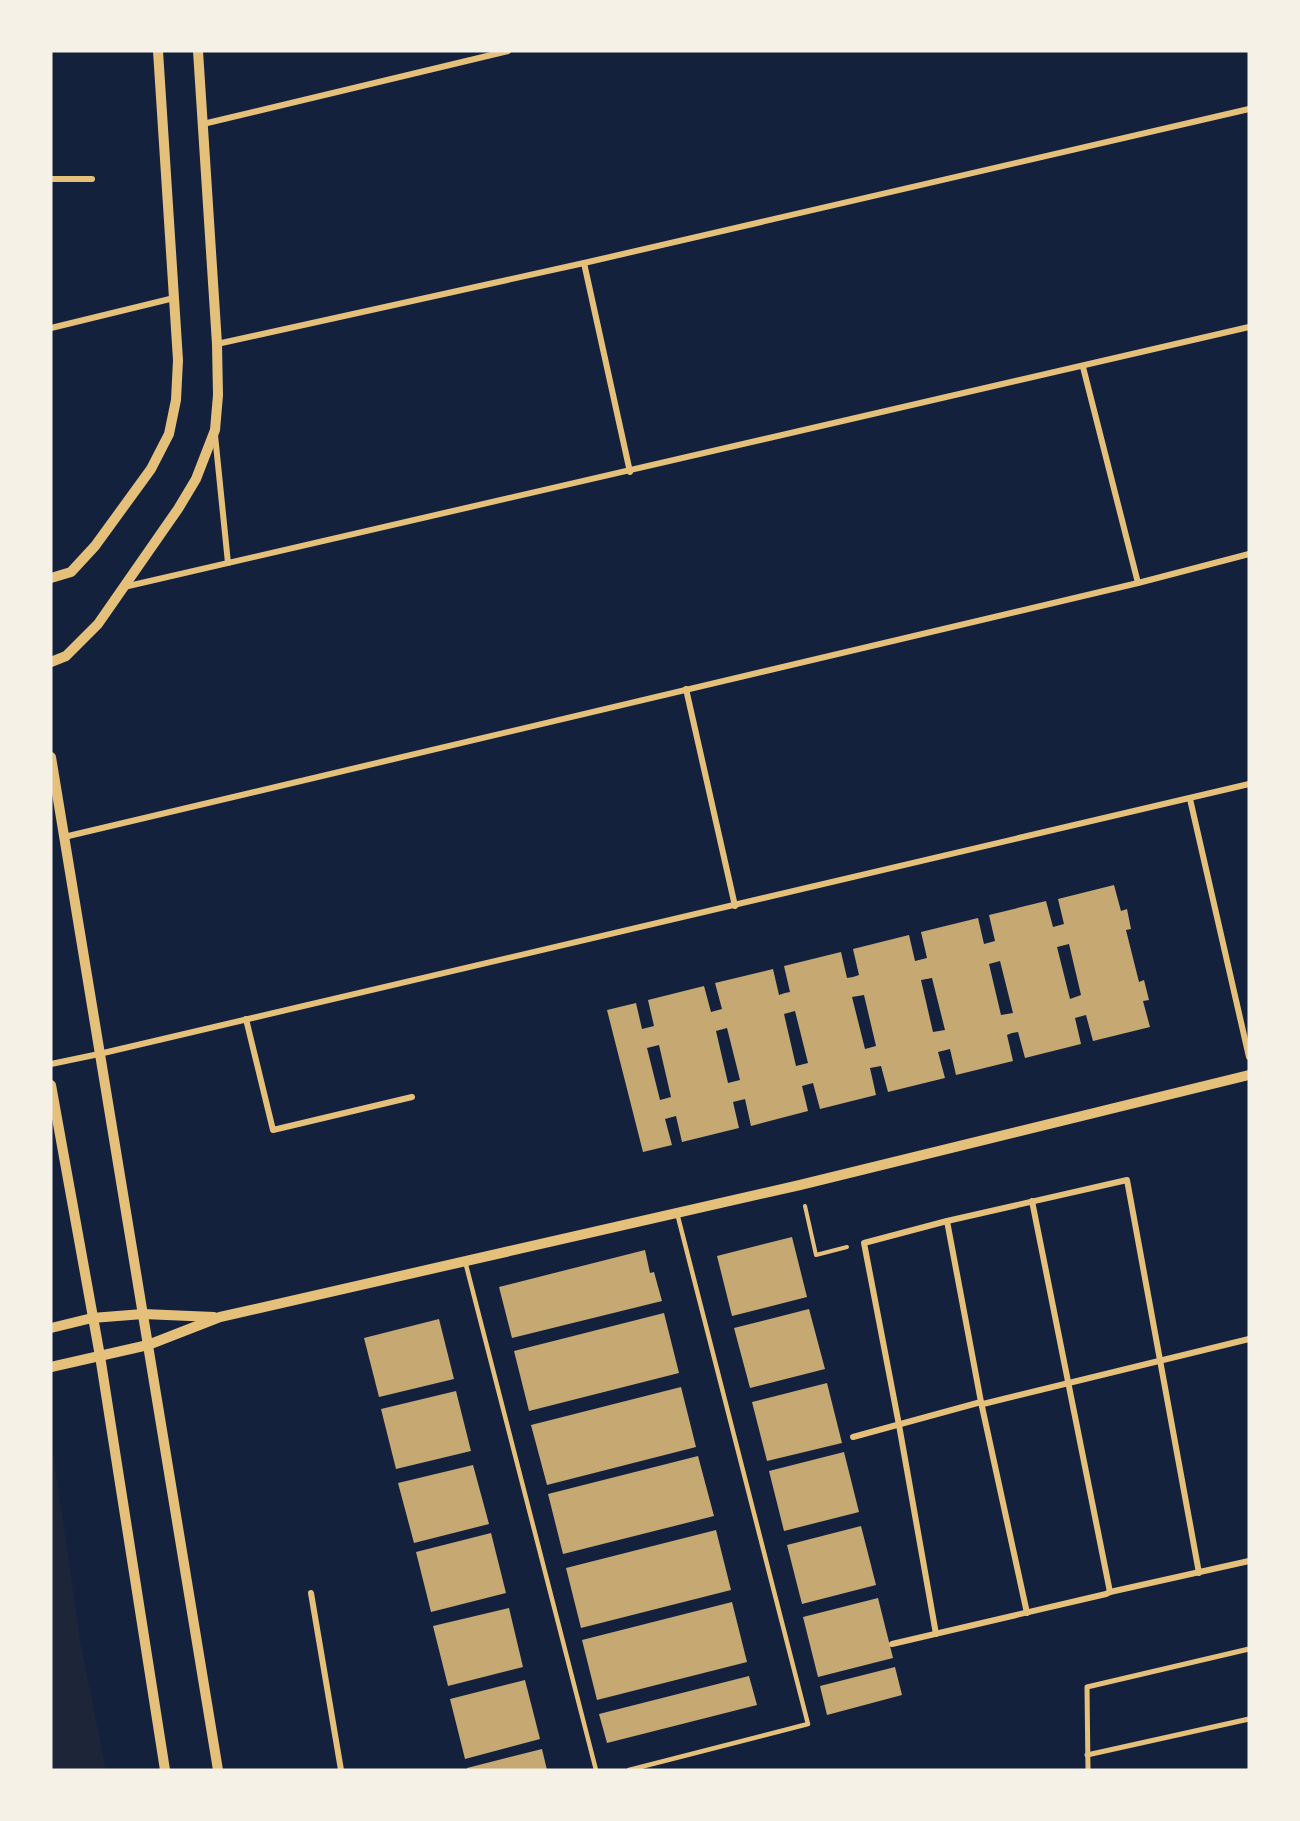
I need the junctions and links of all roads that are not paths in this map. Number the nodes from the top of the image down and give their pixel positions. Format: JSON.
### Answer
{"nodes":[{"id":1,"x":158,"y":51,"type":"edge"},
{"id":2,"x":198,"y":51,"type":"edge"},
{"id":3,"x":508,"y":51,"type":"edge"},
{"id":4,"x":1249,"y":109,"type":"edge"},
{"id":5,"x":203,"y":124,"type":"junction"},
{"id":6,"x":51,"y":179,"type":"edge"},
{"id":7,"x":92,"y":179,"type":"dead end"},
{"id":8,"x":584,"y":263,"type":"junction"},
{"id":9,"x":175,"y":298,"type":"junction"},
{"id":10,"x":1249,"y":327,"type":"edge"},
{"id":11,"x":51,"y":328,"type":"edge"},
{"id":12,"x":218,"y":344,"type":"junction"},
{"id":13,"x":1083,"y":367,"type":"junction"},
{"id":14,"x":215,"y":430,"type":"junction"},
{"id":15,"x":630,"y":472,"type":"junction"},
{"id":16,"x":1249,"y":554,"type":"edge"},
{"id":17,"x":228,"y":563,"type":"junction"},
{"id":18,"x":51,"y":578,"type":"edge"},
{"id":19,"x":1138,"y":583,"type":"junction"},
{"id":20,"x":123,"y":588,"type":"junction"},
{"id":21,"x":51,"y":662,"type":"edge"},
{"id":22,"x":686,"y":690,"type":"junction"},
{"id":23,"x":51,"y":757,"type":"edge"},
{"id":24,"x":1249,"y":784,"type":"edge"},
{"id":25,"x":1190,"y":799,"type":"junction"},
{"id":26,"x":64,"y":837,"type":"junction"},
{"id":27,"x":735,"y":906,"type":"junction"},
{"id":28,"x":246,"y":1019,"type":"junction"},
{"id":29,"x":99,"y":1054,"type":"junction"},
{"id":30,"x":1249,"y":1057,"type":"edge"},
{"id":31,"x":51,"y":1064,"type":"edge"},
{"id":32,"x":1249,"y":1074,"type":"edge"},
{"id":33,"x":51,"y":1085,"type":"edge"},
{"id":34,"x":412,"y":1098,"type":"dead end"},
{"id":35,"x":1032,"y":1201,"type":"junction"},
{"id":36,"x":677,"y":1213,"type":"junction"},
{"id":37,"x":947,"y":1221,"type":"junction"},
{"id":38,"x":465,"y":1262,"type":"junction"},
{"id":39,"x":142,"y":1314,"type":"junction"},
{"id":40,"x":220,"y":1317,"type":"junction"},
{"id":41,"x":92,"y":1318,"type":"junction"},
{"id":42,"x":51,"y":1328,"type":"edge"},
{"id":43,"x":1249,"y":1339,"type":"edge"},
{"id":44,"x":148,"y":1345,"type":"junction"},
{"id":45,"x":100,"y":1356,"type":"junction"},
{"id":46,"x":1159,"y":1361,"type":"junction"},
{"id":47,"x":51,"y":1367,"type":"edge"},
{"id":48,"x":1069,"y":1382,"type":"junction"},
{"id":49,"x":981,"y":1402,"type":"junction"},
{"id":50,"x":899,"y":1425,"type":"junction"},
{"id":51,"x":853,"y":1437,"type":"dead end"},
{"id":52,"x":1249,"y":1561,"type":"edge"},
{"id":53,"x":1199,"y":1573,"type":"junction"},
{"id":54,"x":1110,"y":1592,"type":"junction"},
{"id":55,"x":311,"y":1593,"type":"dead end"},
{"id":56,"x":1027,"y":1612,"type":"junction"},
{"id":57,"x":936,"y":1634,"type":"junction"},
{"id":58,"x":892,"y":1644,"type":"dead end"},
{"id":59,"x":1249,"y":1649,"type":"edge"},
{"id":60,"x":1249,"y":1719,"type":"edge"},
{"id":61,"x":1087,"y":1755,"type":"junction"},
{"id":62,"x":165,"y":1770,"type":"edge"},
{"id":63,"x":218,"y":1770,"type":"edge"},
{"id":64,"x":341,"y":1770,"type":"edge"},
{"id":65,"x":596,"y":1770,"type":"edge"},
{"id":66,"x":629,"y":1770,"type":"edge"},
{"id":67,"x":1088,"y":1770,"type":"edge"}],
"edges":[{"from":1,"to":9,"type":"street"},
{"from":2,"to":5,"type":"street"},
{"from":3,"to":5,"type":"street"},
{"from":4,"to":8,"type":"street"},
{"from":5,"to":12,"type":"street"},
{"from":6,"to":7,"type":"street"},
{"from":8,"to":12,"type":"street"},
{"from":8,"to":15,"type":"street"},
{"from":9,"to":11,"type":"street"},
{"from":9,"to":18,"type":"street"},
{"from":10,"to":13,"type":"street"},
{"from":12,"to":14,"type":"street"},
{"from":13,"to":15,"type":"street"},
{"from":13,"to":19,"type":"street"},
{"from":14,"to":17,"type":"street"},
{"from":14,"to":20,"type":"street"},
{"from":15,"to":17,"type":"street"},
{"from":16,"to":19,"type":"street"},
{"from":17,"to":20,"type":"street"},
{"from":19,"to":22,"type":"street"},
{"from":20,"to":21,"type":"street"},
{"from":22,"to":26,"type":"street"},
{"from":22,"to":27,"type":"street"},
{"from":23,"to":26,"type":"street"},
{"from":24,"to":25,"type":"street"},
{"from":25,"to":27,"type":"street"},
{"from":25,"to":30,"type":"street"},
{"from":26,"to":29,"type":"street"},
{"from":27,"to":28,"type":"street"},
{"from":28,"to":29,"type":"street"},
{"from":28,"to":34,"type":"street"},
{"from":29,"to":31,"type":"street"},
{"from":29,"to":39,"type":"street"},
{"from":32,"to":36,"type":"street"},
{"from":33,"to":41,"type":"street"},
{"from":35,"to":37,"type":"street"},
{"from":35,"to":46,"type":"street"},
{"from":35,"to":48,"type":"street"},
{"from":36,"to":38,"type":"street"},
{"from":36,"to":66,"type":"lane"},
{"from":37,"to":49,"type":"street"},
{"from":37,"to":50,"type":"street"},
{"from":38,"to":40,"type":"street"},
{"from":38,"to":65,"type":"lane"},
{"from":39,"to":40,"type":"street"},
{"from":39,"to":41,"type":"street"},
{"from":39,"to":44,"type":"street"},
{"from":40,"to":44,"type":"street"},
{"from":41,"to":42,"type":"street"},
{"from":41,"to":45,"type":"street"},
{"from":43,"to":46,"type":"street"},
{"from":44,"to":45,"type":"street"},
{"from":44,"to":63,"type":"street"},
{"from":45,"to":47,"type":"street"},
{"from":45,"to":62,"type":"street"},
{"from":46,"to":48,"type":"street"},
{"from":46,"to":53,"type":"street"},
{"from":48,"to":49,"type":"street"},
{"from":48,"to":54,"type":"street"},
{"from":49,"to":50,"type":"street"},
{"from":49,"to":56,"type":"street"},
{"from":50,"to":51,"type":"street"},
{"from":50,"to":57,"type":"street"},
{"from":52,"to":53,"type":"street"},
{"from":53,"to":54,"type":"street"},
{"from":54,"to":56,"type":"street"},
{"from":55,"to":64,"type":"street"},
{"from":56,"to":57,"type":"street"},
{"from":57,"to":58,"type":"street"},
{"from":59,"to":61,"type":"street"},
{"from":60,"to":61,"type":"street"},
{"from":61,"to":67,"type":"street"}]}
